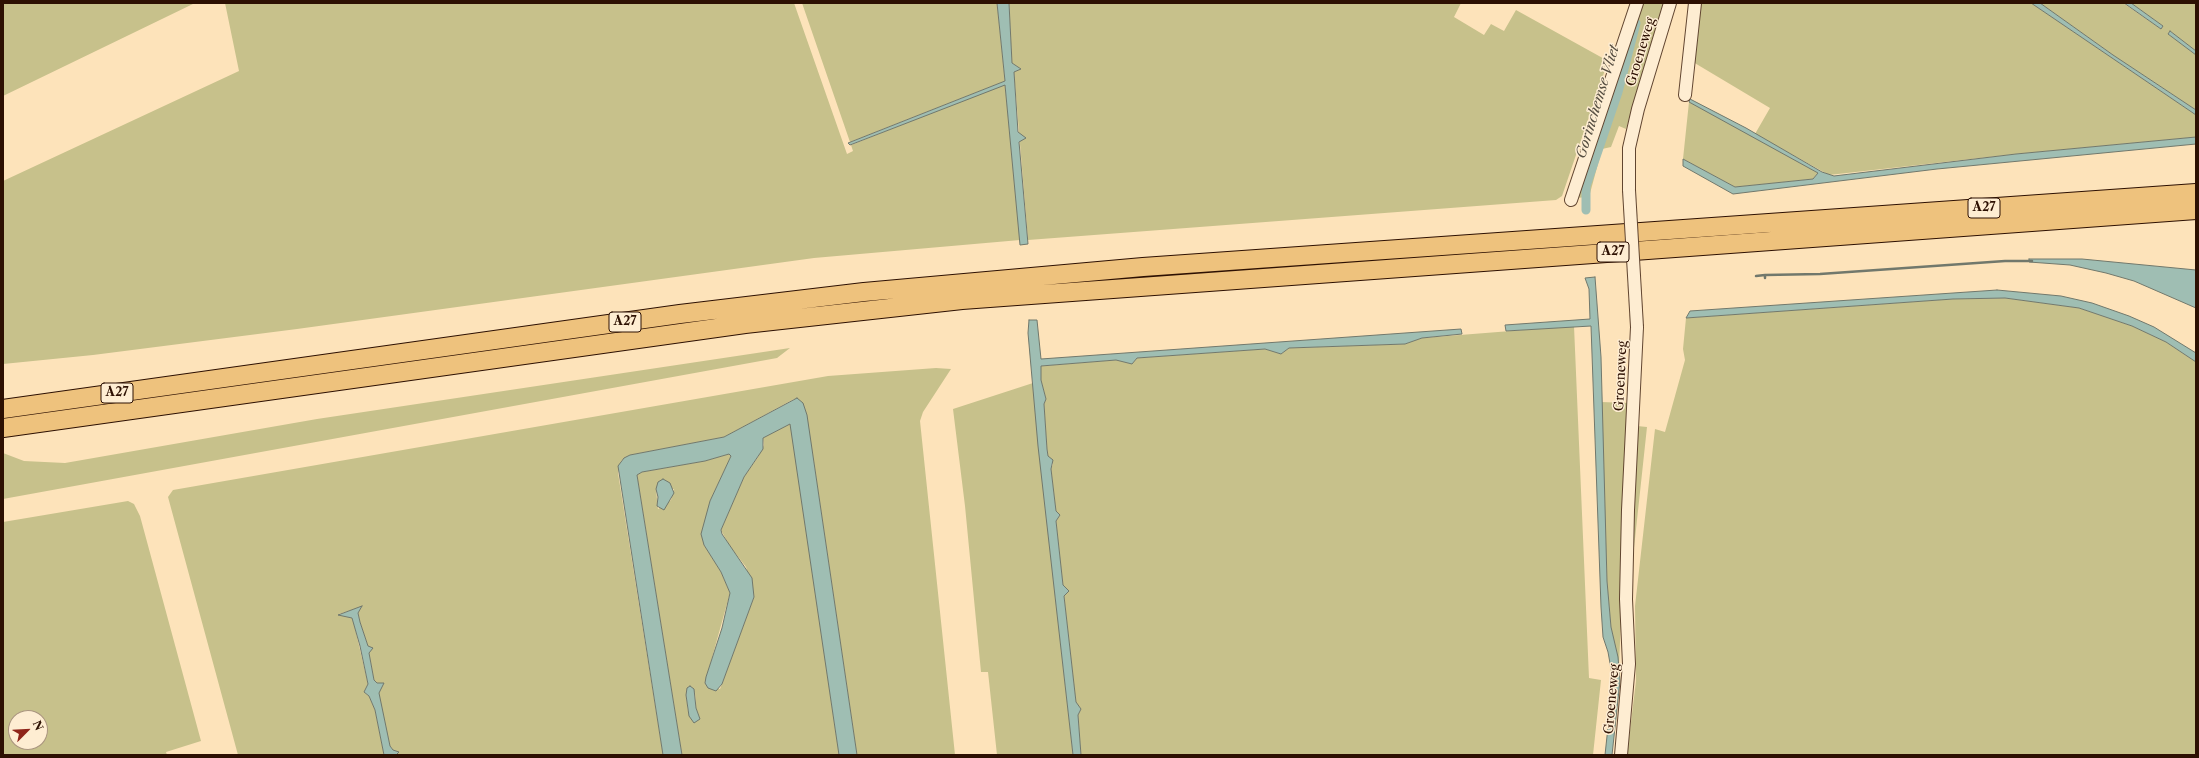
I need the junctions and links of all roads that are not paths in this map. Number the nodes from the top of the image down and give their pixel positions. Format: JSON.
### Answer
{"nodes":[{"id":1,"x":1637,"y":3,"type":"edge"},
{"id":2,"x":1670,"y":3,"type":"edge"},
{"id":3,"x":1695,"y":3,"type":"edge"},
{"id":4,"x":1685,"y":95,"type":"dead end"},
{"id":5,"x":2196,"y":193,"type":"edge"},
{"id":6,"x":1571,"y":200,"type":"dead end"},
{"id":7,"x":2196,"y":210,"type":"edge"},
{"id":8,"x":209,"y":400,"type":"junction"},
{"id":9,"x":6,"y":408,"type":"edge"},
{"id":10,"x":3,"y":428,"type":"edge"},
{"id":11,"x":3,"y":441,"type":"edge"},
{"id":12,"x":1621,"y":755,"type":"edge"}],
"edges":[{"from":1,"to":6,"type":"street","name":"Groeneweg"},
{"from":2,"to":12,"type":"street","name":"Groeneweg","bridge":true},
{"from":3,"to":4,"type":"street"},
{"from":5,"to":9,"type":"highway","number":"A27"},
{"from":7,"to":8,"type":"highway","number":"A27"},
{"from":8,"to":10,"type":"highway","number":"A27"},
{"from":8,"to":11,"type":"highway","number":"A27"}]}
